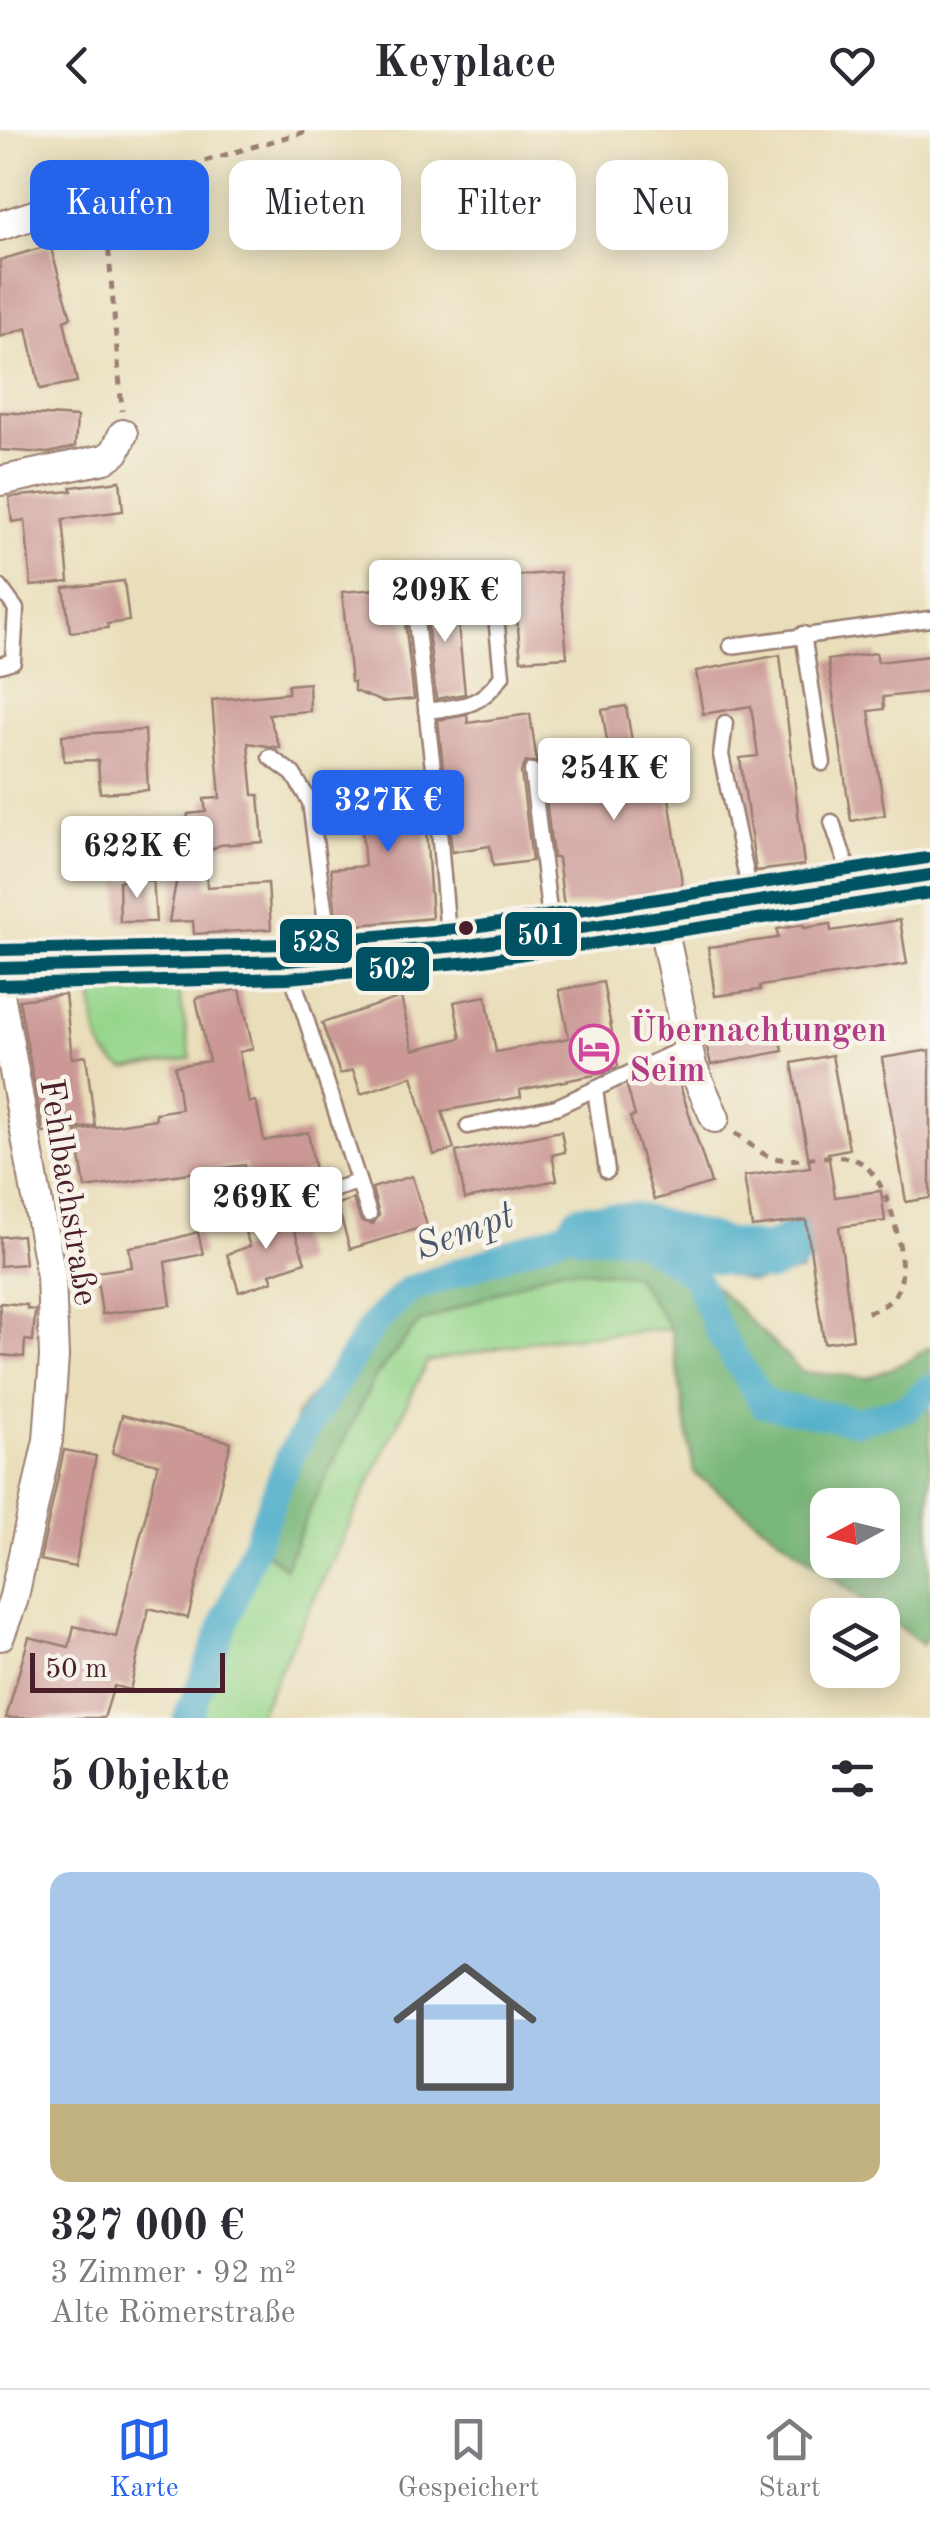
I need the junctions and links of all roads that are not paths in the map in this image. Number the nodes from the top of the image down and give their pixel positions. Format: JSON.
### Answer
{"nodes":[{"id":1,"x":30,"y":216,"type":"edge"},
{"id":2,"x":0,"y":226,"type":"edge"},
{"id":3,"x":122,"y":434,"type":"road end"},
{"id":4,"x":0,"y":481,"type":"edge"},
{"id":5,"x":0,"y":587,"type":"edge"},
{"id":6,"x":930,"y":619,"type":"edge"},
{"id":7,"x":803,"y":634,"type":"junction"},
{"id":8,"x":731,"y":646,"type":"dead end"},
{"id":9,"x":0,"y":665,"type":"edge"},
{"id":10,"x":426,"y":711,"type":"junction"},
{"id":11,"x":725,"y":723,"type":"dead end"},
{"id":12,"x":270,"y":756,"type":"dead end"},
{"id":13,"x":824,"y":764,"type":"dead end"},
{"id":14,"x":532,"y":771,"type":"dead end"},
{"id":15,"x":832,"y":822,"type":"dead end"},
{"id":16,"x":930,"y":875,"type":"edge"},
{"id":17,"x":854,"y":887,"type":"junction"},
{"id":18,"x":752,"y":903,"type":"junction"},
{"id":19,"x":661,"y":917,"type":"junction"},
{"id":20,"x":552,"y":933,"type":"junction"},
{"id":21,"x":449,"y":946,"type":"junction"},
{"id":22,"x":330,"y":958,"type":"junction"},
{"id":23,"x":288,"y":961,"type":"junction"},
{"id":24,"x":0,"y":968,"type":"edge"},
{"id":25,"x":0,"y":994,"type":"edge"},
{"id":26,"x":688,"y":1046,"type":"junction"},
{"id":27,"x":594,"y":1090,"type":"junction"},
{"id":28,"x":714,"y":1118,"type":"road end"},
{"id":29,"x":468,"y":1126,"type":"dead end"},
{"id":30,"x":607,"y":1171,"type":"dead end"},
{"id":31,"x":358,"y":1182,"type":"junction"},
{"id":32,"x":369,"y":1214,"type":"dead end"},
{"id":33,"x":252,"y":1215,"type":"dead end"},
{"id":34,"x":0,"y":1636,"type":"edge"}],
"edges":[{"from":1,"to":2,"type":"street"},
{"from":3,"to":4,"type":"street"},
{"from":5,"to":9,"type":"lane"},
{"from":6,"to":7,"type":"lane"},
{"from":7,"to":8,"type":"lane"},
{"from":7,"to":13,"type":"lane"},
{"from":10,"to":10,"type":"lane"},
{"from":10,"to":21,"type":"lane"},
{"from":11,"to":18,"type":"lane"},
{"from":12,"to":22,"type":"lane"},
{"from":14,"to":20,"type":"lane"},
{"from":15,"to":17,"type":"lane"},
{"from":16,"to":17,"type":"main road"},
{"from":17,"to":18,"type":"main road"},
{"from":18,"to":19,"type":"main road"},
{"from":19,"to":20,"type":"main road"},
{"from":19,"to":26,"type":"street"},
{"from":20,"to":21,"type":"main road"},
{"from":21,"to":22,"type":"main road"},
{"from":22,"to":23,"type":"main road"},
{"from":23,"to":24,"type":"main road"},
{"from":23,"to":31,"type":"lane"},
{"from":25,"to":34,"type":"street","name":"Fehlbachstraße"},
{"from":26,"to":27,"type":"lane"},
{"from":26,"to":28,"type":"street"},
{"from":27,"to":29,"type":"lane"},
{"from":27,"to":30,"type":"lane"},
{"from":31,"to":32,"type":"lane"},
{"from":31,"to":33,"type":"lane"}]}
